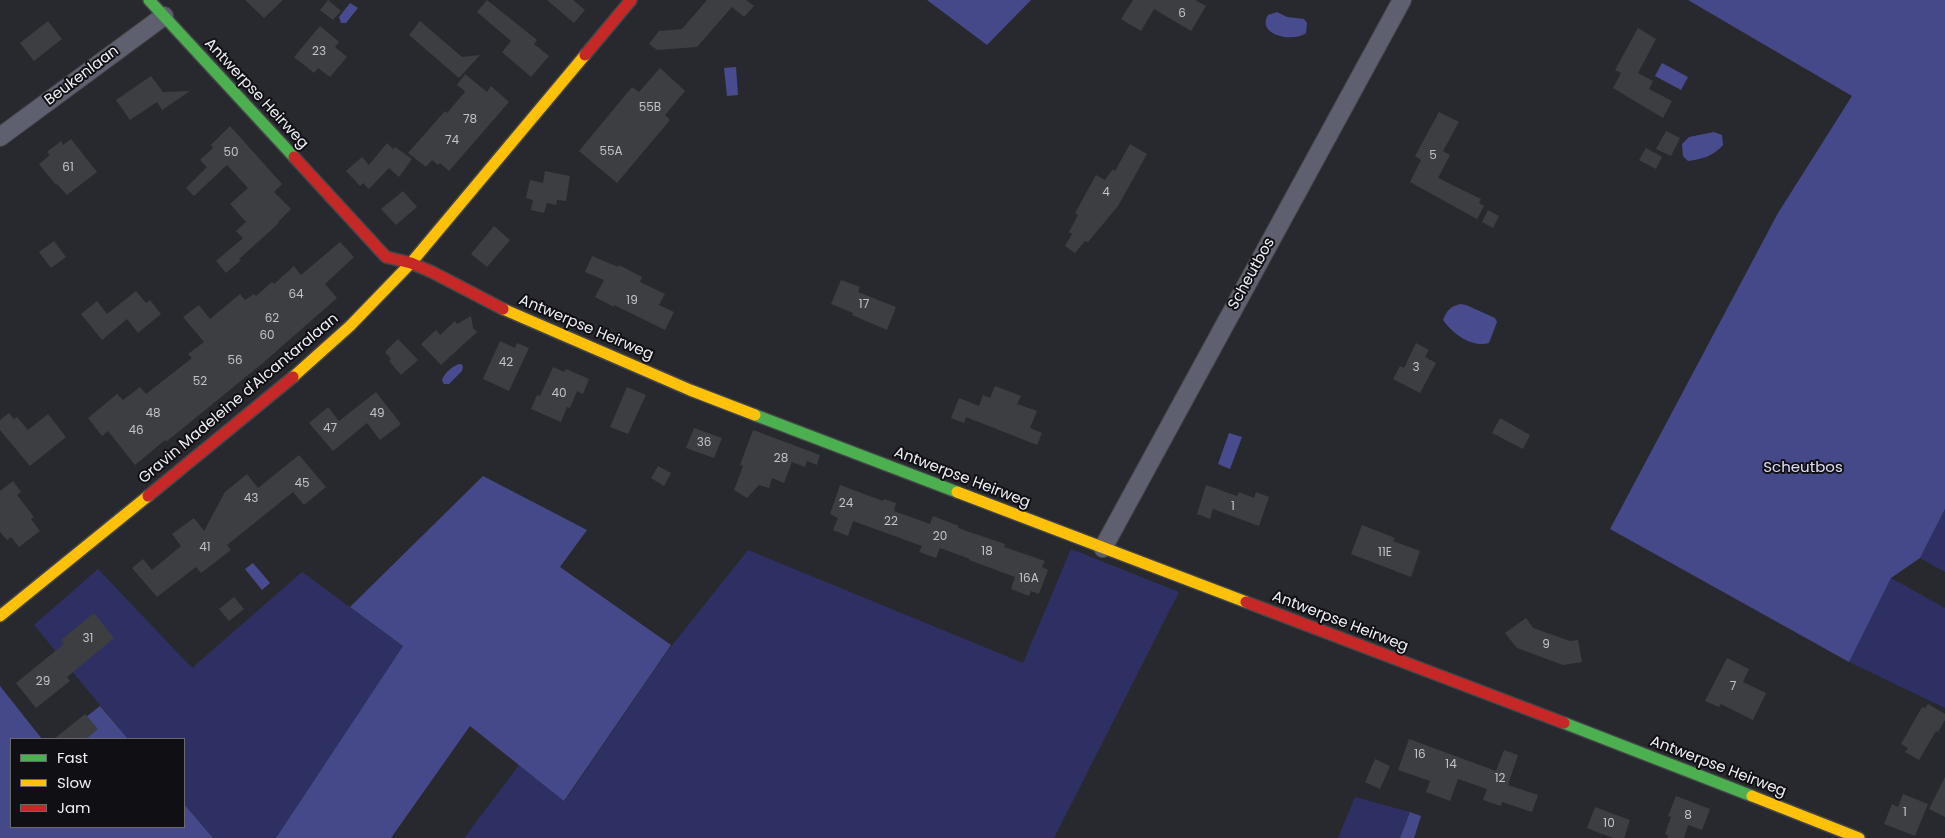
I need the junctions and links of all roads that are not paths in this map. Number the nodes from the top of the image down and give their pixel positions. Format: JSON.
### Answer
{"nodes":[{"id":1,"x":149,"y":0,"type":"edge"},
{"id":2,"x":631,"y":0,"type":"edge"},
{"id":3,"x":1402,"y":0,"type":"edge"},
{"id":4,"x":164,"y":16,"type":"junction"},
{"id":5,"x":0,"y":137,"type":"edge"},
{"id":6,"x":411,"y":263,"type":"junction"},
{"id":7,"x":1103,"y":548,"type":"junction"},
{"id":8,"x":0,"y":616,"type":"edge"},
{"id":9,"x":1859,"y":838,"type":"edge"}],
"edges":[{"from":1,"to":4,"type":"street","name":"Antwerpse Heirweg"},
{"from":2,"to":6,"type":"street","name":"Gravin Madeleine d'Alcantaralaan"},
{"from":3,"to":7,"type":"street","name":"Scheutbos"},
{"from":4,"to":5,"type":"street","name":"Beukenlaan"},
{"from":4,"to":6,"type":"street","name":"Antwerpse Heirweg"},
{"from":6,"to":7,"type":"street","name":"Antwerpse Heirweg"},
{"from":6,"to":8,"type":"street","name":"Gravin Madeleine d'Alcantaralaan"},
{"from":7,"to":9,"type":"street","name":"Antwerpse Heirweg"}]}
